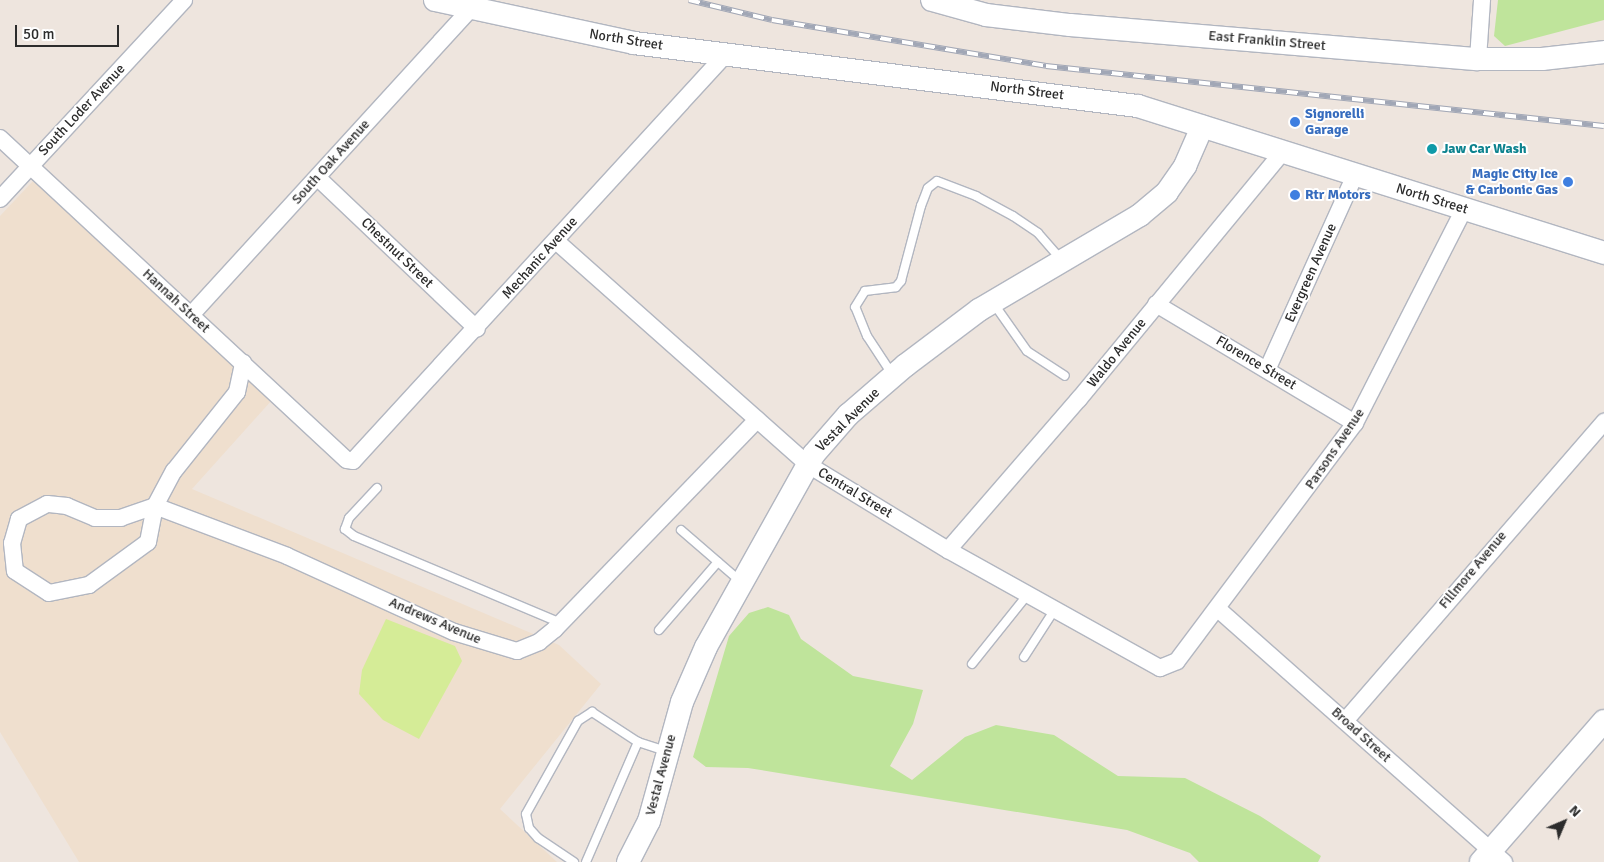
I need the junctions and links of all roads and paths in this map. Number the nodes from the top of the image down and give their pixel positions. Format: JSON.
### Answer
{"nodes":[{"id":1,"x":184,"y":0,"type":"edge"},
{"id":2,"x":435,"y":0,"type":"edge"},
{"id":3,"x":932,"y":0,"type":"edge"},
{"id":4,"x":1482,"y":0,"type":"edge"},
{"id":5,"x":470,"y":8,"type":"junction"},
{"id":6,"x":1604,"y":52,"type":"edge"},
{"id":7,"x":726,"y":54,"type":"junction"},
{"id":8,"x":1478,"y":59,"type":"junction"},
{"id":9,"x":1202,"y":127,"type":"junction"},
{"id":10,"x":0,"y":138,"type":"edge"},
{"id":11,"x":1282,"y":153,"type":"junction"},
{"id":12,"x":30,"y":166,"type":"junction"},
{"id":13,"x":1355,"y":175,"type":"junction"},
{"id":14,"x":318,"y":178,"type":"junction"},
{"id":15,"x":0,"y":199,"type":"edge"},
{"id":16,"x":1464,"y":209,"type":"junction"},
{"id":17,"x":556,"y":241,"type":"junction"},
{"id":18,"x":1604,"y":253,"type":"edge"},
{"id":19,"x":1062,"y":261,"type":"junction"},
{"id":20,"x":993,"y":302,"type":"junction"},
{"id":21,"x":1156,"y":304,"type":"junction"},
{"id":22,"x":190,"y":315,"type":"junction"},
{"id":23,"x":477,"y":329,"type":"junction"},
{"id":24,"x":243,"y":363,"type":"junction"},
{"id":25,"x":1267,"y":370,"type":"junction"},
{"id":26,"x":893,"y":376,"type":"junction"},
{"id":27,"x":1065,"y":376,"type":"dead end"},
{"id":28,"x":757,"y":420,"type":"junction"},
{"id":29,"x":1604,"y":422,"type":"edge"},
{"id":30,"x":1355,"y":423,"type":"junction"},
{"id":31,"x":353,"y":461,"type":"joint"},
{"id":32,"x":807,"y":464,"type":"junction"},
{"id":33,"x":377,"y":488,"type":"dead end"},
{"id":34,"x":155,"y":506,"type":"junction"},
{"id":35,"x":681,"y":530,"type":"dead end"},
{"id":36,"x":948,"y":550,"type":"junction"},
{"id":37,"x":718,"y":562,"type":"junction"},
{"id":38,"x":742,"y":582,"type":"junction"},
{"id":39,"x":1028,"y":594,"type":"junction"},
{"id":40,"x":1054,"y":609,"type":"junction"},
{"id":41,"x":1218,"y":609,"type":"junction"},
{"id":42,"x":561,"y":623,"type":"junction"},
{"id":43,"x":660,"y":630,"type":"dead end"},
{"id":44,"x":1024,"y":657,"type":"dead end"},
{"id":45,"x":972,"y":664,"type":"dead end"},
{"id":46,"x":1170,"y":667,"type":"joint"},
{"id":47,"x":1604,"y":721,"type":"edge"},
{"id":48,"x":1345,"y":722,"type":"junction"},
{"id":49,"x":638,"y":742,"type":"junction"},
{"id":50,"x":667,"y":752,"type":"junction"},
{"id":51,"x":1492,"y":858,"type":"edge"},
{"id":52,"x":574,"y":862,"type":"edge"},
{"id":53,"x":586,"y":862,"type":"edge"},
{"id":54,"x":628,"y":862,"type":"edge"}],
"edges":[{"from":1,"to":12,"type":"street","name":"South Loder Avenue"},
{"from":2,"to":5,"type":"street","name":"North Street"},
{"from":3,"to":8,"type":"street","name":"East Franklin Street"},
{"from":4,"to":8,"type":"street"},
{"from":5,"to":7,"type":"street","name":"North Street"},
{"from":5,"to":14,"type":"street","name":"South Oak Avenue"},
{"from":6,"to":8,"type":"street","name":"East Franklin Street"},
{"from":7,"to":9,"type":"street","name":"North Street"},
{"from":7,"to":17,"type":"street","name":"Mechanic Avenue"},
{"from":9,"to":11,"type":"street","name":"North Street"},
{"from":9,"to":19,"type":"street","name":"Vestal Avenue"},
{"from":10,"to":12,"type":"street","name":"Hannah Street"},
{"from":11,"to":13,"type":"street","name":"North Street"},
{"from":11,"to":21,"type":"street","name":"Waldo Avenue"},
{"from":12,"to":15,"type":"street","name":"South Loder Avenue"},
{"from":12,"to":22,"type":"street","name":"Hannah Street"},
{"from":13,"to":16,"type":"street","name":"North Street"},
{"from":13,"to":25,"type":"street","name":"Evergreen Avenue"},
{"from":14,"to":22,"type":"street","name":"South Oak Avenue"},
{"from":14,"to":23,"type":"street","name":"Chestnut Street"},
{"from":16,"to":18,"type":"street","name":"North Street"},
{"from":16,"to":30,"type":"street","name":"Parsons Avenue"},
{"from":17,"to":23,"type":"street","name":"Mechanic Avenue"},
{"from":17,"to":28,"type":"street","name":"Central Street"},
{"from":19,"to":20,"type":"street","name":"Vestal Avenue"},
{"from":19,"to":26,"type":"lane"},
{"from":20,"to":26,"type":"street","name":"Vestal Avenue"},
{"from":20,"to":27,"type":"lane"},
{"from":21,"to":25,"type":"street","name":"Florence Street"},
{"from":21,"to":36,"type":"street","name":"Waldo Avenue"},
{"from":22,"to":24,"type":"street","name":"Hannah Street"},
{"from":23,"to":31,"type":"street","name":"Mechanic Avenue"},
{"from":24,"to":31,"type":"street","name":"Hannah Street"},
{"from":24,"to":34,"type":"street"},
{"from":25,"to":30,"type":"street","name":"Florence Street"},
{"from":26,"to":32,"type":"street","name":"Vestal Avenue"},
{"from":28,"to":32,"type":"street","name":"Central Street"},
{"from":28,"to":42,"type":"street","name":"Andrews Avenue"},
{"from":29,"to":48,"type":"street","name":"Fillmore Avenue"},
{"from":30,"to":41,"type":"street","name":"Parsons Avenue"},
{"from":32,"to":36,"type":"street","name":"Central Street"},
{"from":32,"to":38,"type":"street","name":"Vestal Avenue"},
{"from":33,"to":42,"type":"lane"},
{"from":34,"to":34,"type":"street"},
{"from":34,"to":42,"type":"street","name":"Andrews Avenue"},
{"from":35,"to":37,"type":"lane"},
{"from":36,"to":39,"type":"street","name":"Central Street"},
{"from":37,"to":38,"type":"lane"},
{"from":37,"to":43,"type":"lane"},
{"from":38,"to":50,"type":"street","name":"Vestal Avenue"},
{"from":39,"to":40,"type":"street","name":"Central Street"},
{"from":39,"to":45,"type":"lane"},
{"from":40,"to":44,"type":"lane"},
{"from":40,"to":46,"type":"street","name":"Central Street"},
{"from":41,"to":46,"type":"street","name":"Parsons Avenue"},
{"from":41,"to":48,"type":"street","name":"Broad Street"},
{"from":47,"to":51,"type":"street"},
{"from":48,"to":51,"type":"street","name":"Broad Street"},
{"from":49,"to":50,"type":"lane"},
{"from":49,"to":52,"type":"lane"},
{"from":49,"to":53,"type":"lane"},
{"from":50,"to":54,"type":"street","name":"Vestal Avenue"}]}
